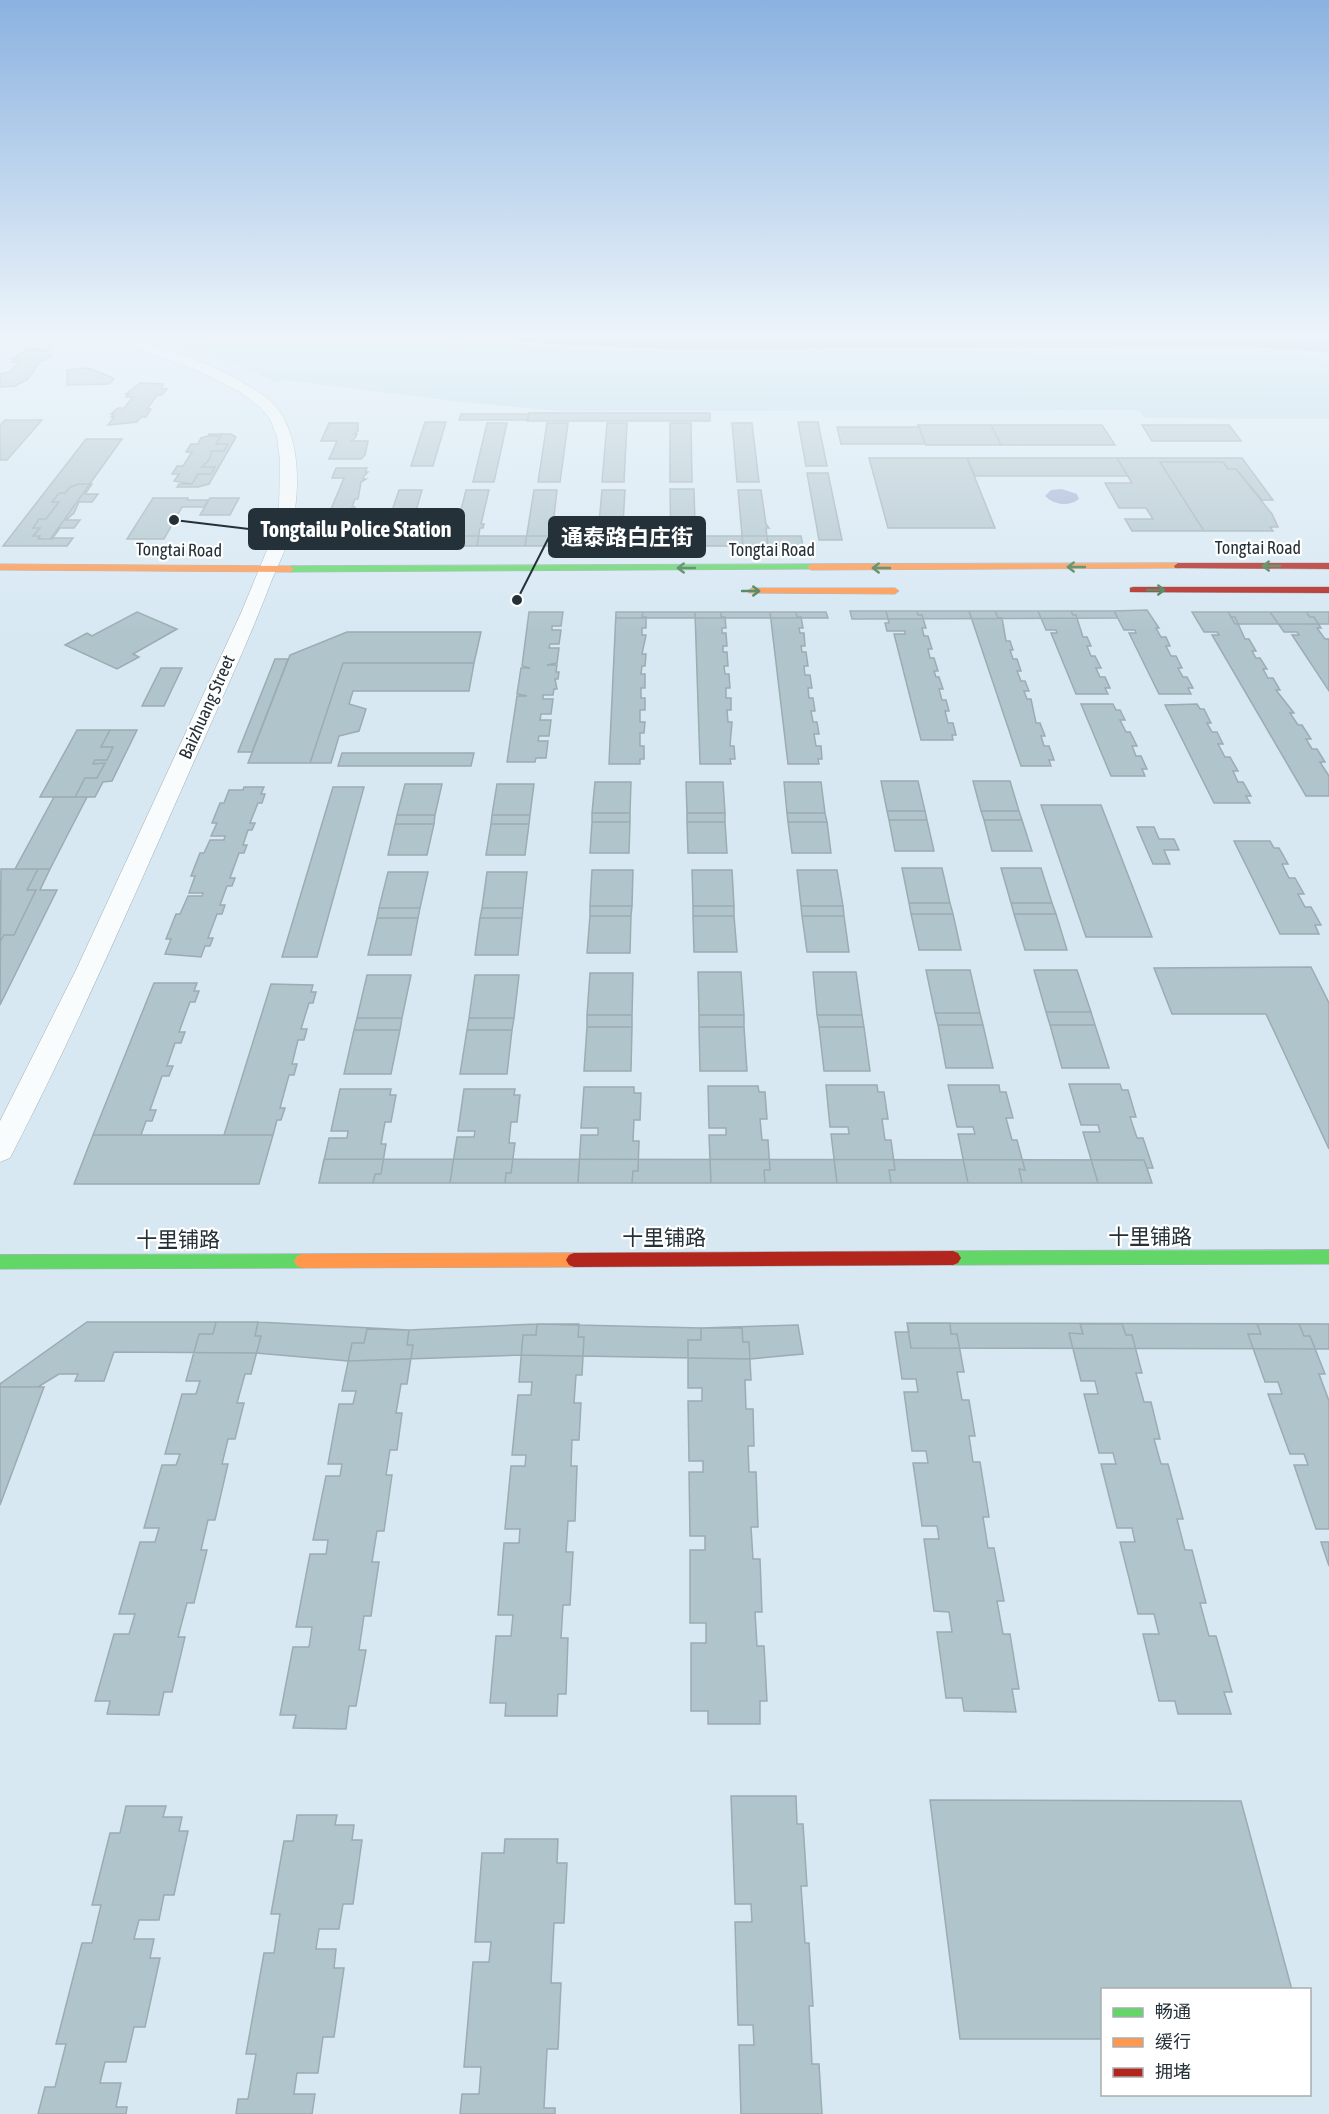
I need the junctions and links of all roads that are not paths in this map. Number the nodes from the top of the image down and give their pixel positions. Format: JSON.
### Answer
{"nodes":[{"id":1,"x":284,"y":437,"type":"edge"},
{"id":2,"x":1329,"y":566,"type":"edge"},
{"id":3,"x":0,"y":567,"type":"edge"},
{"id":4,"x":267,"y":569,"type":"junction"},
{"id":5,"x":1119,"y":590,"type":"dead end"},
{"id":6,"x":1329,"y":590,"type":"edge"},
{"id":7,"x":742,"y":591,"type":"dead end"},
{"id":8,"x":907,"y":591,"type":"dead end"},
{"id":9,"x":0,"y":1150,"type":"edge"},
{"id":10,"x":1329,"y":1257,"type":"edge"},
{"id":11,"x":0,"y":1262,"type":"edge"}],
"edges":[{"from":1,"to":4,"type":"street","name":"Baizhuang Street"},
{"from":2,"to":4,"type":"street","name":"Tongtai Road","one_way":true},
{"from":3,"to":4,"type":"street","name":"Tongtai Road"},
{"from":4,"to":9,"type":"street","name":"Baizhuang Street"},
{"from":5,"to":6,"type":"street","name":"Tongtai Road","one_way":true},
{"from":7,"to":8,"type":"street","name":"Tongtai Road","one_way":true},
{"from":10,"to":11,"type":"street","name":"十里铺路"}]}
